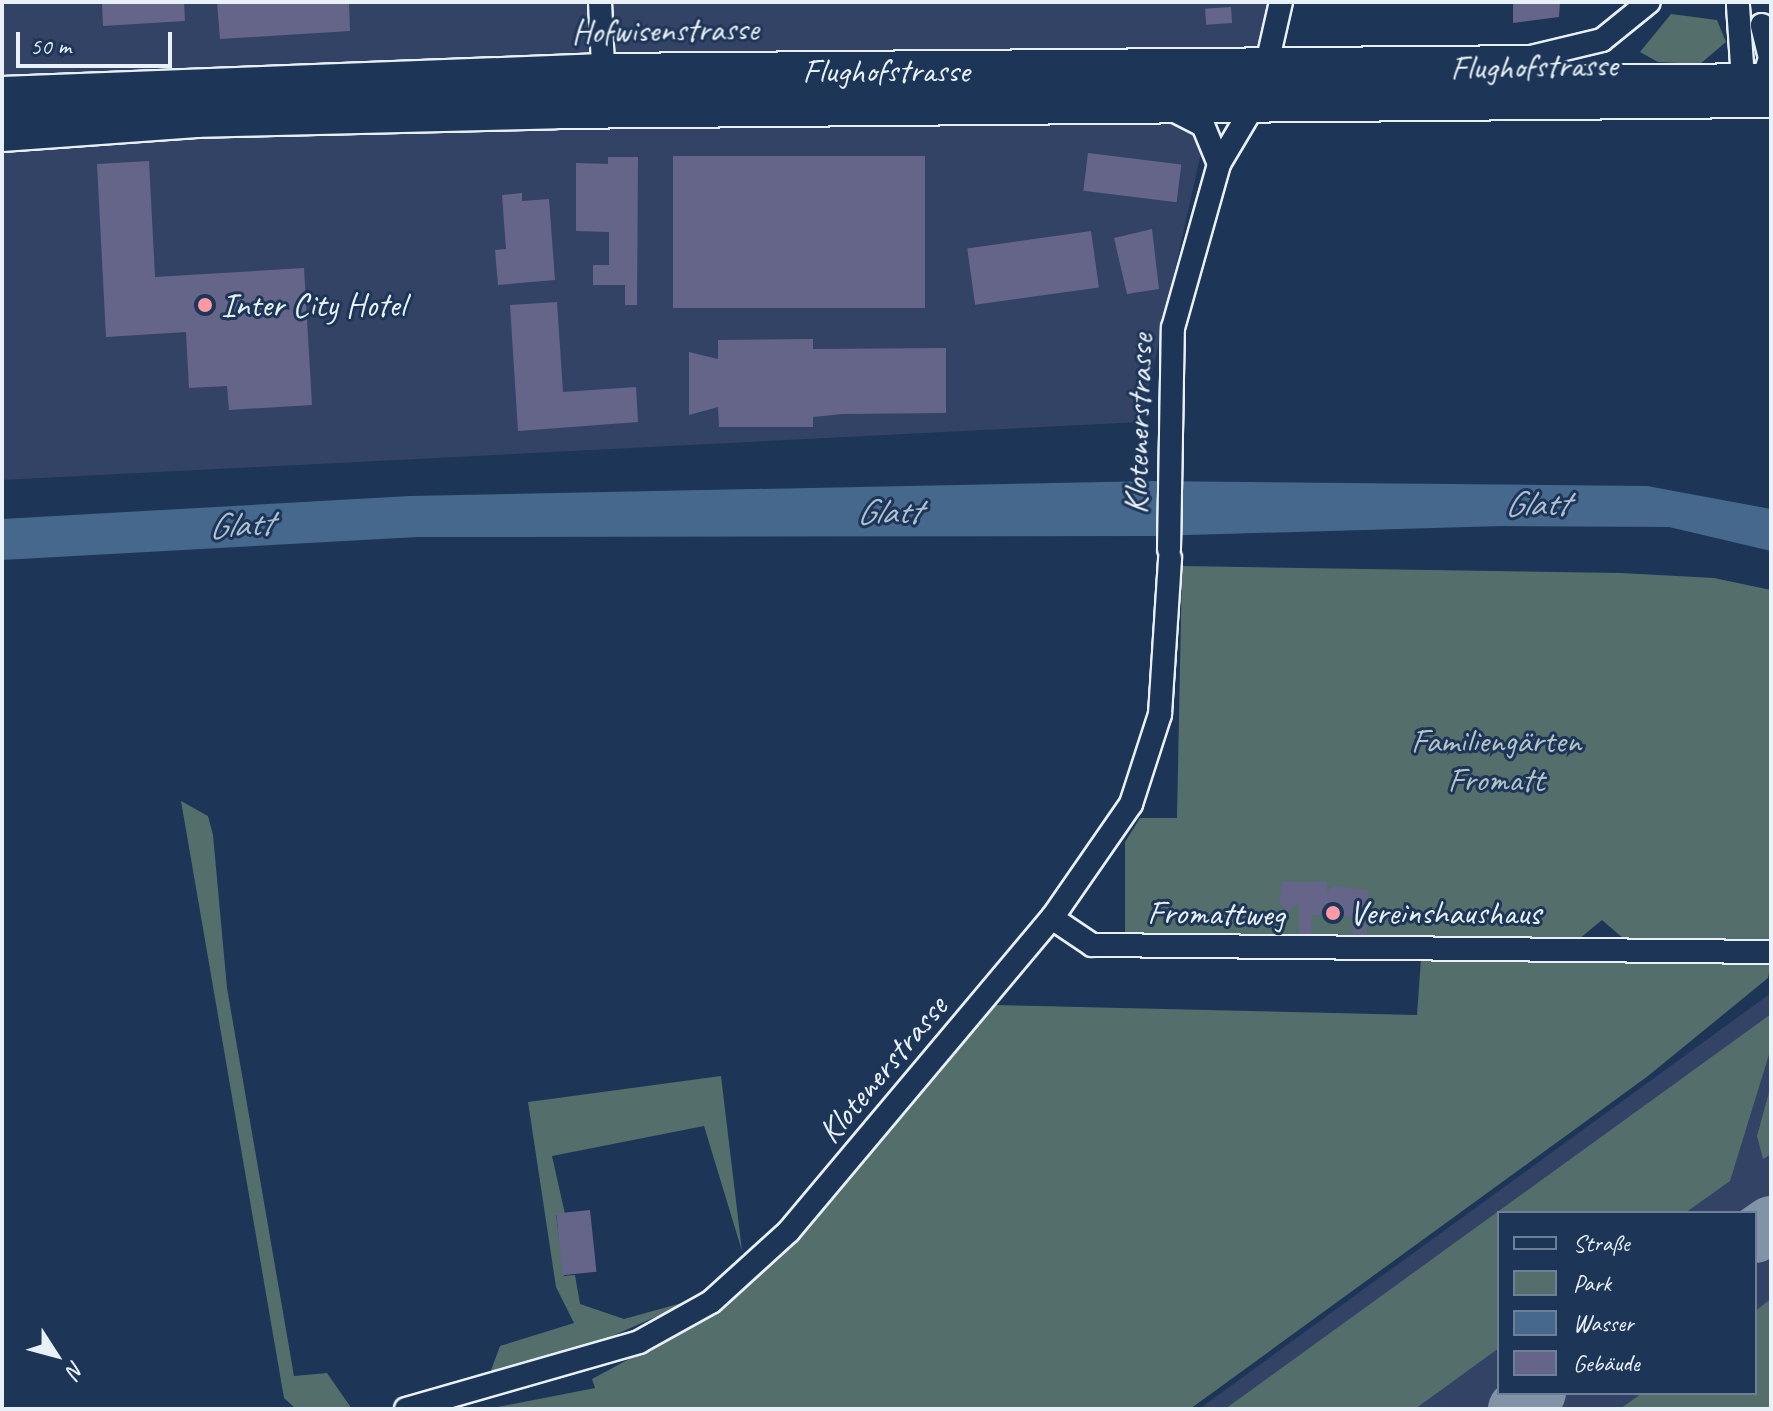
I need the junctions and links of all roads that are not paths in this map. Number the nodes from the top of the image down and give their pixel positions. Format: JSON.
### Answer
{"nodes":[{"id":1,"x":600,"y":2,"type":"edge"},
{"id":2,"x":1281,"y":2,"type":"edge"},
{"id":3,"x":1649,"y":2,"type":"edge"},
{"id":4,"x":1736,"y":4,"type":"edge"},
{"id":5,"x":1766,"y":29,"type":"edge"},
{"id":6,"x":1268,"y":59,"type":"junction"},
{"id":7,"x":603,"y":65,"type":"junction"},
{"id":8,"x":2,"y":88,"type":"edge"},
{"id":9,"x":1761,"y":89,"type":"edge"},
{"id":10,"x":1254,"y":105,"type":"junction"},
{"id":11,"x":1164,"y":108,"type":"junction"},
{"id":12,"x":2,"y":112,"type":"edge"},
{"id":13,"x":2,"y":136,"type":"edge"},
{"id":14,"x":1219,"y":164,"type":"junction"},
{"id":15,"x":1052,"y":918,"type":"junction"},
{"id":16,"x":1771,"y":952,"type":"edge"},
{"id":17,"x":406,"y":1409,"type":"edge"}],
"edges":[{"from":1,"to":7,"type":"street"},
{"from":2,"to":6,"type":"street"},
{"from":3,"to":6,"type":"street","name":"Hofwisenstrasse"},
{"from":4,"to":5,"type":"street"},
{"from":4,"to":9,"type":"street"},
{"from":5,"to":9,"type":"street"},
{"from":6,"to":7,"type":"street","name":"Hofwisenstrasse"},
{"from":7,"to":8,"type":"street","name":"Hofwisenstrasse"},
{"from":9,"to":10,"type":"main road","name":"Flughofstrasse"},
{"from":9,"to":12,"type":"main road","name":"Flughofstrasse"},
{"from":10,"to":11,"type":"main road","name":"Flughofstrasse"},
{"from":10,"to":14,"type":"street","name":"Klotenerstrasse"},
{"from":11,"to":13,"type":"main road","name":"Flughofstrasse"},
{"from":11,"to":14,"type":"street"},
{"from":14,"to":15,"type":"street","name":"Klotenerstrasse"},
{"from":15,"to":16,"type":"street","name":"Fromattweg"},
{"from":15,"to":17,"type":"street","name":"Klotenerstrasse"}]}
